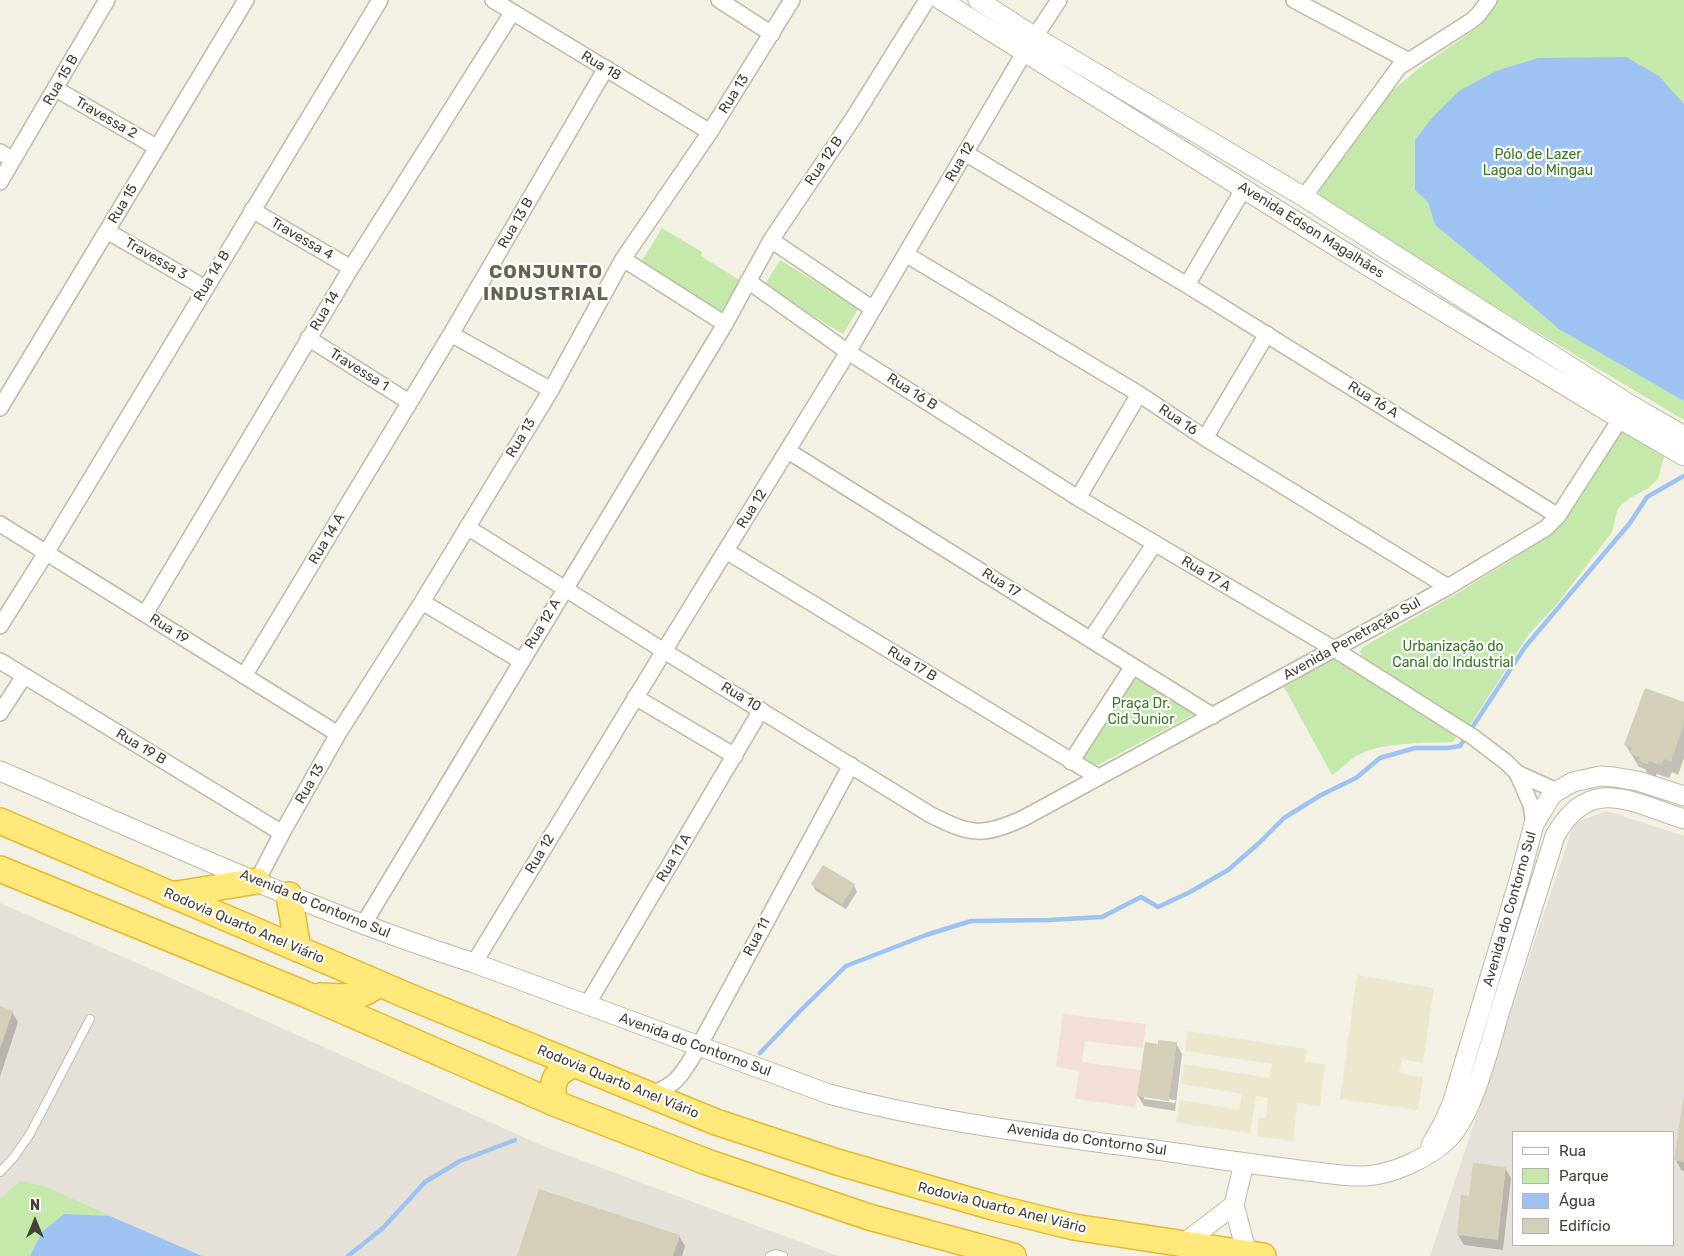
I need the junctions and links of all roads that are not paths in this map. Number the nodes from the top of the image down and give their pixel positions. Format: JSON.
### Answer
{"nodes":[{"id":1,"x":108,"y":0,"type":"edge"},
{"id":2,"x":246,"y":0,"type":"edge"},
{"id":3,"x":380,"y":0,"type":"edge"},
{"id":4,"x":493,"y":0,"type":"edge"},
{"id":5,"x":719,"y":0,"type":"edge"},
{"id":6,"x":792,"y":0,"type":"edge"},
{"id":7,"x":927,"y":0,"type":"edge"},
{"id":8,"x":941,"y":0,"type":"edge"},
{"id":9,"x":978,"y":0,"type":"edge"},
{"id":10,"x":1059,"y":0,"type":"edge"},
{"id":11,"x":1294,"y":0,"type":"edge"},
{"id":12,"x":1488,"y":0,"type":"edge"},
{"id":13,"x":512,"y":12,"type":"junction"},
{"id":14,"x":772,"y":34,"type":"junction"},
{"id":15,"x":1035,"y":36,"type":"junction"},
{"id":16,"x":1024,"y":53,"type":"junction"},
{"id":17,"x":1409,"y":61,"type":"junction"},
{"id":18,"x":606,"y":68,"type":"junction"},
{"id":19,"x":56,"y":89,"type":"junction"},
{"id":20,"x":710,"y":132,"type":"junction"},
{"id":21,"x":156,"y":147,"type":"junction"},
{"id":22,"x":0,"y":152,"type":"edge"},
{"id":23,"x":965,"y":153,"type":"junction"},
{"id":24,"x":13,"y":160,"type":"junction"},
{"id":25,"x":0,"y":182,"type":"edge"},
{"id":26,"x":1244,"y":188,"type":"junction"},
{"id":27,"x":1304,"y":197,"type":"junction"},
{"id":28,"x":252,"y":210,"type":"junction"},
{"id":29,"x":1356,"y":230,"type":"junction"},
{"id":30,"x":107,"y":231,"type":"junction"},
{"id":31,"x":771,"y":240,"type":"junction"},
{"id":32,"x":1340,"y":250,"type":"junction"},
{"id":33,"x":907,"y":255,"type":"junction"},
{"id":34,"x":623,"y":258,"type":"junction"},
{"id":35,"x":351,"y":268,"type":"junction"},
{"id":36,"x":748,"y":281,"type":"junction"},
{"id":37,"x":1187,"y":285,"type":"junction"},
{"id":38,"x":205,"y":288,"type":"junction"},
{"id":39,"x":873,"y":309,"type":"junction"},
{"id":40,"x":725,"y":324,"type":"junction"},
{"id":41,"x":451,"y":334,"type":"junction"},
{"id":42,"x":1268,"y":334,"type":"junction"},
{"id":43,"x":308,"y":338,"type":"junction"},
{"id":44,"x":848,"y":352,"type":"junction"},
{"id":45,"x":551,"y":390,"type":"junction"},
{"id":46,"x":1138,"y":394,"type":"junction"},
{"id":47,"x":409,"y":402,"type":"junction"},
{"id":48,"x":0,"y":408,"type":"edge"},
{"id":49,"x":1624,"y":412,"type":"junction"},
{"id":50,"x":1684,"y":436,"type":"edge"},
{"id":51,"x":1205,"y":438,"type":"junction"},
{"id":52,"x":788,"y":451,"type":"junction"},
{"id":53,"x":1684,"y":456,"type":"edge"},
{"id":54,"x":1078,"y":498,"type":"junction"},
{"id":55,"x":1558,"y":516,"type":"junction"},
{"id":56,"x":467,"y":526,"type":"junction"},
{"id":57,"x":3,"y":532,"type":"edge"},
{"id":58,"x":1154,"y":543,"type":"junction"},
{"id":59,"x":726,"y":551,"type":"junction"},
{"id":60,"x":46,"y":553,"type":"junction"},
{"id":61,"x":1448,"y":587,"type":"junction"},
{"id":62,"x":564,"y":589,"type":"junction"},
{"id":63,"x":422,"y":602,"type":"junction"},
{"id":64,"x":145,"y":614,"type":"junction"},
{"id":65,"x":0,"y":626,"type":"edge"},
{"id":66,"x":1091,"y":639,"type":"junction"},
{"id":67,"x":1334,"y":649,"type":"junction"},
{"id":68,"x":664,"y":651,"type":"junction"},
{"id":69,"x":0,"y":661,"type":"edge"},
{"id":70,"x":521,"y":661,"type":"junction"},
{"id":71,"x":1133,"y":666,"type":"junction"},
{"id":72,"x":24,"y":676,"type":"junction"},
{"id":73,"x":244,"y":676,"type":"junction"},
{"id":74,"x":636,"y":697,"type":"junction"},
{"id":75,"x":762,"y":710,"type":"junction"},
{"id":76,"x":0,"y":713,"type":"edge"},
{"id":77,"x":1213,"y":716,"type":"junction"},
{"id":78,"x":338,"y":734,"type":"junction"},
{"id":79,"x":735,"y":756,"type":"junction"},
{"id":80,"x":1071,"y":762,"type":"junction"},
{"id":81,"x":851,"y":765,"type":"junction"},
{"id":82,"x":0,"y":771,"type":"edge"},
{"id":83,"x":1517,"y":773,"type":"junction"},
{"id":84,"x":1098,"y":777,"type":"junction"},
{"id":85,"x":1557,"y":791,"type":"junction"},
{"id":86,"x":1684,"y":796,"type":"edge"},
{"id":87,"x":1024,"y":818,"type":"joint"},
{"id":88,"x":1684,"y":819,"type":"edge"},
{"id":89,"x":0,"y":821,"type":"edge"},
{"id":90,"x":1534,"y":824,"type":"junction"},
{"id":91,"x":282,"y":833,"type":"junction"},
{"id":92,"x":0,"y":869,"type":"edge"},
{"id":93,"x":257,"y":881,"type":"junction"},
{"id":94,"x":171,"y":895,"type":"junction"},
{"id":95,"x":289,"y":895,"type":"junction"},
{"id":96,"x":363,"y":925,"type":"junction"},
{"id":97,"x":298,"y":949,"type":"junction"},
{"id":98,"x":474,"y":963,"type":"junction"},
{"id":99,"x":378,"y":982,"type":"junction"},
{"id":100,"x":305,"y":994,"type":"junction"},
{"id":101,"x":586,"y":1005,"type":"junction"},
{"id":102,"x":90,"y":1019,"type":"dead end"},
{"id":103,"x":699,"y":1046,"type":"junction"},
{"id":104,"x":574,"y":1065,"type":"junction"},
{"id":105,"x":649,"y":1095,"type":"junction"},
{"id":106,"x":554,"y":1103,"type":"junction"},
{"id":107,"x":1423,"y":1156,"type":"junction"},
{"id":108,"x":1244,"y":1163,"type":"junction"},
{"id":109,"x":0,"y":1172,"type":"edge"},
{"id":110,"x":1234,"y":1205,"type":"junction"},
{"id":111,"x":1182,"y":1244,"type":"junction"},
{"id":112,"x":1255,"y":1255,"type":"edge"},
{"id":113,"x":770,"y":1256,"type":"edge"},
{"id":114,"x":783,"y":1256,"type":"edge"},
{"id":115,"x":1013,"y":1256,"type":"edge"}],
"edges":[{"from":1,"to":19,"type":"street","name":"Rua 15 B"},
{"from":2,"to":21,"type":"street","name":"Rua 15"},
{"from":3,"to":28,"type":"street","name":"Rua 14 B"},
{"from":4,"to":13,"type":"street","name":"Rua 18"},
{"from":5,"to":14,"type":"street"},
{"from":6,"to":14,"type":"street","name":"Rua 13"},
{"from":7,"to":31,"type":"street","name":"Rua 12 B"},
{"from":8,"to":16,"type":"street","name":"Avenida Edson Magalhães"},
{"from":9,"to":15,"type":"street","name":"Avenida Edson Magalhães"},
{"from":10,"to":15,"type":"street","name":"Rua 12"},
{"from":11,"to":17,"type":"street"},
{"from":12,"to":17,"type":"street"},
{"from":13,"to":18,"type":"street","name":"Rua 18"},
{"from":13,"to":35,"type":"street","name":"Rua 14"},
{"from":14,"to":20,"type":"street","name":"Rua 13"},
{"from":15,"to":16,"type":"street","name":"Rua 12"},
{"from":15,"to":27,"type":"street","name":"Avenida Edson Magalhães"},
{"from":16,"to":23,"type":"street","name":"Rua 12"},
{"from":16,"to":26,"type":"street","name":"Avenida Edson Magalhães"},
{"from":17,"to":27,"type":"street"},
{"from":18,"to":20,"type":"street","name":"Rua 18"},
{"from":18,"to":41,"type":"street","name":"Rua 13 B"},
{"from":19,"to":21,"type":"street","name":"Travessa 2"},
{"from":19,"to":24,"type":"street","name":"Rua 15 B"},
{"from":20,"to":34,"type":"street","name":"Rua 13"},
{"from":21,"to":30,"type":"street","name":"Rua 15"},
{"from":22,"to":24,"type":"street"},
{"from":23,"to":33,"type":"street","name":"Rua 12"},
{"from":23,"to":37,"type":"street"},
{"from":24,"to":25,"type":"street","name":"Rua 15 B"},
{"from":26,"to":32,"type":"street","name":"Avenida Edson Magalhães"},
{"from":26,"to":37,"type":"street"},
{"from":27,"to":29,"type":"street","name":"Avenida Edson Magalhães"},
{"from":28,"to":35,"type":"street","name":"Travessa 4"},
{"from":28,"to":38,"type":"street","name":"Rua 14 B"},
{"from":29,"to":32,"type":"street"},
{"from":29,"to":49,"type":"street","name":"Avenida Edson Magalhães"},
{"from":30,"to":38,"type":"street","name":"Travessa 3"},
{"from":30,"to":48,"type":"street","name":"Rua 15"},
{"from":31,"to":36,"type":"street","name":"Rua 12 B"},
{"from":31,"to":39,"type":"street"},
{"from":32,"to":49,"type":"street","name":"Avenida Edson Magalhães"},
{"from":33,"to":39,"type":"street","name":"Rua 12"},
{"from":33,"to":46,"type":"street","name":"Rua 16"},
{"from":34,"to":40,"type":"street"},
{"from":34,"to":45,"type":"street","name":"Rua 13"},
{"from":35,"to":43,"type":"street","name":"Rua 14"},
{"from":36,"to":40,"type":"street","name":"Rua 12 B"},
{"from":36,"to":44,"type":"street","name":"Rua 16 B"},
{"from":37,"to":42,"type":"street","name":"Rua 16 A"},
{"from":38,"to":60,"type":"street","name":"Rua 14 B"},
{"from":39,"to":44,"type":"street","name":"Rua 12"},
{"from":40,"to":62,"type":"street","name":"Rua 12 A"},
{"from":41,"to":45,"type":"street"},
{"from":41,"to":47,"type":"street","name":"Rua 13 B"},
{"from":42,"to":51,"type":"street"},
{"from":42,"to":55,"type":"street","name":"Rua 16 A"},
{"from":43,"to":47,"type":"street","name":"Travessa 1"},
{"from":43,"to":64,"type":"street","name":"Rua 14"},
{"from":44,"to":52,"type":"street","name":"Rua 12"},
{"from":44,"to":54,"type":"street","name":"Rua 16 B"},
{"from":45,"to":56,"type":"street","name":"Rua 13"},
{"from":46,"to":51,"type":"street","name":"Rua 16"},
{"from":46,"to":54,"type":"street"},
{"from":47,"to":73,"type":"street","name":"Rua 14 A"},
{"from":49,"to":50,"type":"street","name":"Avenida Edson Magalhães"},
{"from":49,"to":53,"type":"street","name":"Avenida Edson Magalhães"},
{"from":49,"to":55,"type":"street","name":"Avenida Penetração Sul"},
{"from":51,"to":61,"type":"street","name":"Rua 16"},
{"from":52,"to":59,"type":"street","name":"Rua 12"},
{"from":52,"to":66,"type":"street","name":"Rua 17"},
{"from":54,"to":58,"type":"street","name":"Rua 17 A"},
{"from":55,"to":61,"type":"street","name":"Avenida Penetração Sul"},
{"from":56,"to":62,"type":"street","name":"Rua 10"},
{"from":56,"to":63,"type":"street","name":"Rua 13"},
{"from":57,"to":60,"type":"street","name":"Rua 19"},
{"from":58,"to":66,"type":"street"},
{"from":58,"to":67,"type":"street","name":"Rua 17 A"},
{"from":59,"to":68,"type":"street","name":"Rua 12"},
{"from":59,"to":80,"type":"street","name":"Rua 17 B"},
{"from":60,"to":64,"type":"street","name":"Rua 19"},
{"from":60,"to":65,"type":"street","name":"Rua 14 B"},
{"from":61,"to":67,"type":"street","name":"Avenida Penetração Sul"},
{"from":62,"to":68,"type":"street","name":"Rua 10"},
{"from":62,"to":70,"type":"street","name":"Rua 12 A"},
{"from":63,"to":70,"type":"street"},
{"from":63,"to":78,"type":"street","name":"Rua 13"},
{"from":64,"to":73,"type":"street","name":"Rua 19"},
{"from":66,"to":71,"type":"street","name":"Rua 17"},
{"from":67,"to":77,"type":"street","name":"Avenida Penetração Sul"},
{"from":67,"to":83,"type":"street","name":"Rua 17 A"},
{"from":68,"to":74,"type":"street","name":"Rua 12"},
{"from":68,"to":75,"type":"street","name":"Rua 10"},
{"from":69,"to":72,"type":"street","name":"Rua 19 B"},
{"from":70,"to":96,"type":"street","name":"Rua 12 A"},
{"from":71,"to":77,"type":"street","name":"Rua 17"},
{"from":71,"to":80,"type":"street"},
{"from":72,"to":76,"type":"street"},
{"from":72,"to":91,"type":"street","name":"Rua 19 B"},
{"from":73,"to":78,"type":"street","name":"Rua 19"},
{"from":74,"to":79,"type":"street"},
{"from":74,"to":98,"type":"street","name":"Rua 12"},
{"from":75,"to":79,"type":"street","name":"Rua 11 A"},
{"from":75,"to":81,"type":"street","name":"Rua 10"},
{"from":77,"to":84,"type":"street","name":"Avenida Penetração Sul"},
{"from":78,"to":91,"type":"street","name":"Rua 13"},
{"from":79,"to":101,"type":"street","name":"Rua 11 A"},
{"from":80,"to":84,"type":"street","name":"Rua 17 B"},
{"from":81,"to":87,"type":"street","name":"Rua 10"},
{"from":81,"to":103,"type":"street","name":"Rua 11"},
{"from":82,"to":93,"type":"street","name":"Avenida do Contorno Sul"},
{"from":83,"to":85,"type":"street"},
{"from":83,"to":90,"type":"street"},
{"from":84,"to":87,"type":"street","name":"Avenida Penetração Sul"},
{"from":85,"to":86,"type":"street","name":"Avenida do Contorno Sul"},
{"from":85,"to":90,"type":"street","name":"Avenida do Contorno Sul"},
{"from":88,"to":107,"type":"street","name":"Avenida do Contorno Sul"},
{"from":89,"to":94,"type":"highway","name":"Rodovia Quarto Anel Viário"},
{"from":90,"to":107,"type":"street","name":"Avenida do Contorno Sul"},
{"from":91,"to":93,"type":"street","name":"Rua 13"},
{"from":92,"to":100,"type":"highway"},
{"from":93,"to":94,"type":"highway"},
{"from":93,"to":95,"type":"street","name":"Avenida do Contorno Sul"},
{"from":94,"to":97,"type":"highway","name":"Rodovia Quarto Anel Viário"},
{"from":95,"to":96,"type":"street","name":"Avenida do Contorno Sul"},
{"from":95,"to":97,"type":"highway"},
{"from":96,"to":98,"type":"street","name":"Avenida do Contorno Sul"},
{"from":97,"to":99,"type":"highway","name":"Rodovia Quarto Anel Viário"},
{"from":98,"to":101,"type":"street","name":"Avenida do Contorno Sul"},
{"from":99,"to":100,"type":"highway"},
{"from":99,"to":104,"type":"highway","name":"Rodovia Quarto Anel Viário"},
{"from":100,"to":106,"type":"highway"},
{"from":101,"to":103,"type":"street","name":"Avenida do Contorno Sul"},
{"from":102,"to":109,"type":"lane"},
{"from":103,"to":105,"type":"street","name":"Rua 11"},
{"from":103,"to":108,"type":"street","name":"Avenida do Contorno Sul"},
{"from":104,"to":105,"type":"highway","name":"Rodovia Quarto Anel Viário"},
{"from":104,"to":106,"type":"highway"},
{"from":105,"to":111,"type":"highway","name":"Rodovia Quarto Anel Viário"},
{"from":106,"to":115,"type":"highway"},
{"from":107,"to":108,"type":"street","name":"Avenida do Contorno Sul"},
{"from":108,"to":110,"type":"street"},
{"from":110,"to":111,"type":"street"},
{"from":110,"to":112,"type":"street"},
{"from":111,"to":112,"type":"highway","name":"Rodovia Quarto Anel Viário"},
{"from":113,"to":114,"type":"lane"}]}
